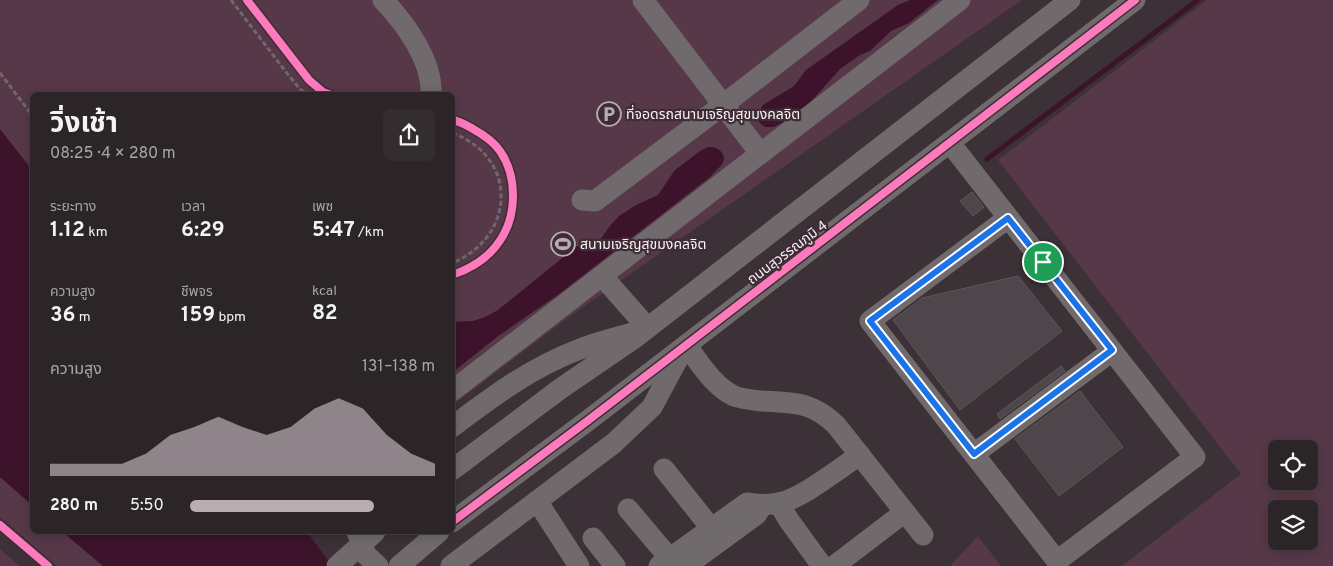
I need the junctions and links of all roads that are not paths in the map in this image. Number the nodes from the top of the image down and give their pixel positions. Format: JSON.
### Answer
{"nodes":[{"id":1,"x":382,"y":0,"type":"edge"},
{"id":2,"x":643,"y":0,"type":"edge"},
{"id":3,"x":859,"y":0,"type":"edge"},
{"id":4,"x":960,"y":0,"type":"edge"},
{"id":5,"x":1070,"y":0,"type":"edge"},
{"id":6,"x":1135,"y":0,"type":"edge"},
{"id":7,"x":431,"y":92,"type":"edge"},
{"id":8,"x":723,"y":105,"type":"junction"},
{"id":9,"x":950,"y":143,"type":"junction"},
{"id":10,"x":760,"y":153,"type":"junction"},
{"id":11,"x":582,"y":200,"type":"dead end"},
{"id":12,"x":1008,"y":218,"type":"junction"},
{"id":13,"x":602,"y":276,"type":"junction"},
{"id":14,"x":646,"y":328,"type":"junction"},
{"id":15,"x":685,"y":346,"type":"junction"},
{"id":16,"x":1112,"y":350,"type":"junction"},
{"id":17,"x":455,"y":389,"type":"edge"},
{"id":18,"x":455,"y":425,"type":"edge"},
{"id":19,"x":974,"y":454,"type":"junction"},
{"id":20,"x":860,"y":455,"type":"junction"},
{"id":21,"x":455,"y":468,"type":"edge"},
{"id":22,"x":664,"y":469,"type":"dead end"},
{"id":23,"x":537,"y":501,"type":"junction"},
{"id":24,"x":771,"y":504,"type":"junction"},
{"id":25,"x":628,"y":509,"type":"dead end"},
{"id":26,"x":905,"y":512,"type":"junction"},
{"id":27,"x":455,"y":520,"type":"edge"},
{"id":28,"x":711,"y":528,"type":"junction"},
{"id":29,"x":358,"y":534,"type":"edge"},
{"id":30,"x":373,"y":534,"type":"edge"},
{"id":31,"x":437,"y":534,"type":"edge"},
{"id":32,"x":923,"y":535,"type":"dead end"},
{"id":33,"x":593,"y":538,"type":"dead end"},
{"id":34,"x":673,"y":564,"type":"edge"},
{"id":35,"x":454,"y":565,"type":"edge"},
{"id":36,"x":337,"y":566,"type":"edge"},
{"id":37,"x":378,"y":566,"type":"edge"},
{"id":38,"x":399,"y":566,"type":"edge"},
{"id":39,"x":579,"y":566,"type":"edge"},
{"id":40,"x":615,"y":566,"type":"edge"},
{"id":41,"x":822,"y":566,"type":"edge"},
{"id":42,"x":834,"y":566,"type":"edge"}],
"edges":[{"from":1,"to":7,"type":"street"},
{"from":2,"to":8,"type":"street"},
{"from":3,"to":8,"type":"street"},
{"from":4,"to":10,"type":"street"},
{"from":5,"to":14,"type":"street","name":"ถนนสุวรรณภูมิ 4"},
{"from":6,"to":9,"type":"street","name":"ถนนสุวรรณภูมิ 4"},
{"from":8,"to":10,"type":"street"},
{"from":8,"to":11,"type":"street"},
{"from":9,"to":12,"type":"street"},
{"from":9,"to":15,"type":"street","name":"ถนนสุวรรณภูมิ 4"},
{"from":10,"to":13,"type":"street"},
{"from":12,"to":16,"type":"street"},
{"from":12,"to":19,"type":"street"},
{"from":13,"to":14,"type":"street"},
{"from":13,"to":17,"type":"street"},
{"from":14,"to":18,"type":"street"},
{"from":14,"to":21,"type":"street","name":"ถนนสุวรรณภูมิ 4"},
{"from":15,"to":20,"type":"street"},
{"from":15,"to":23,"type":"street"},
{"from":15,"to":27,"type":"street","name":"ถนนสุวรรณภูมิ 4"},
{"from":16,"to":19,"type":"street"},
{"from":16,"to":19,"type":"street"},
{"from":20,"to":24,"type":"street"},
{"from":20,"to":26,"type":"street"},
{"from":22,"to":28,"type":"street"},
{"from":23,"to":35,"type":"street"},
{"from":23,"to":39,"type":"street"},
{"from":24,"to":28,"type":"street"},
{"from":24,"to":34,"type":"street"},
{"from":24,"to":41,"type":"street"},
{"from":25,"to":34,"type":"street"},
{"from":26,"to":32,"type":"street"},
{"from":26,"to":42,"type":"street"},
{"from":28,"to":34,"type":"street"},
{"from":29,"to":37,"type":"street"},
{"from":30,"to":36,"type":"street","bridge":true},
{"from":31,"to":38,"type":"street"},
{"from":33,"to":40,"type":"street"}]}
